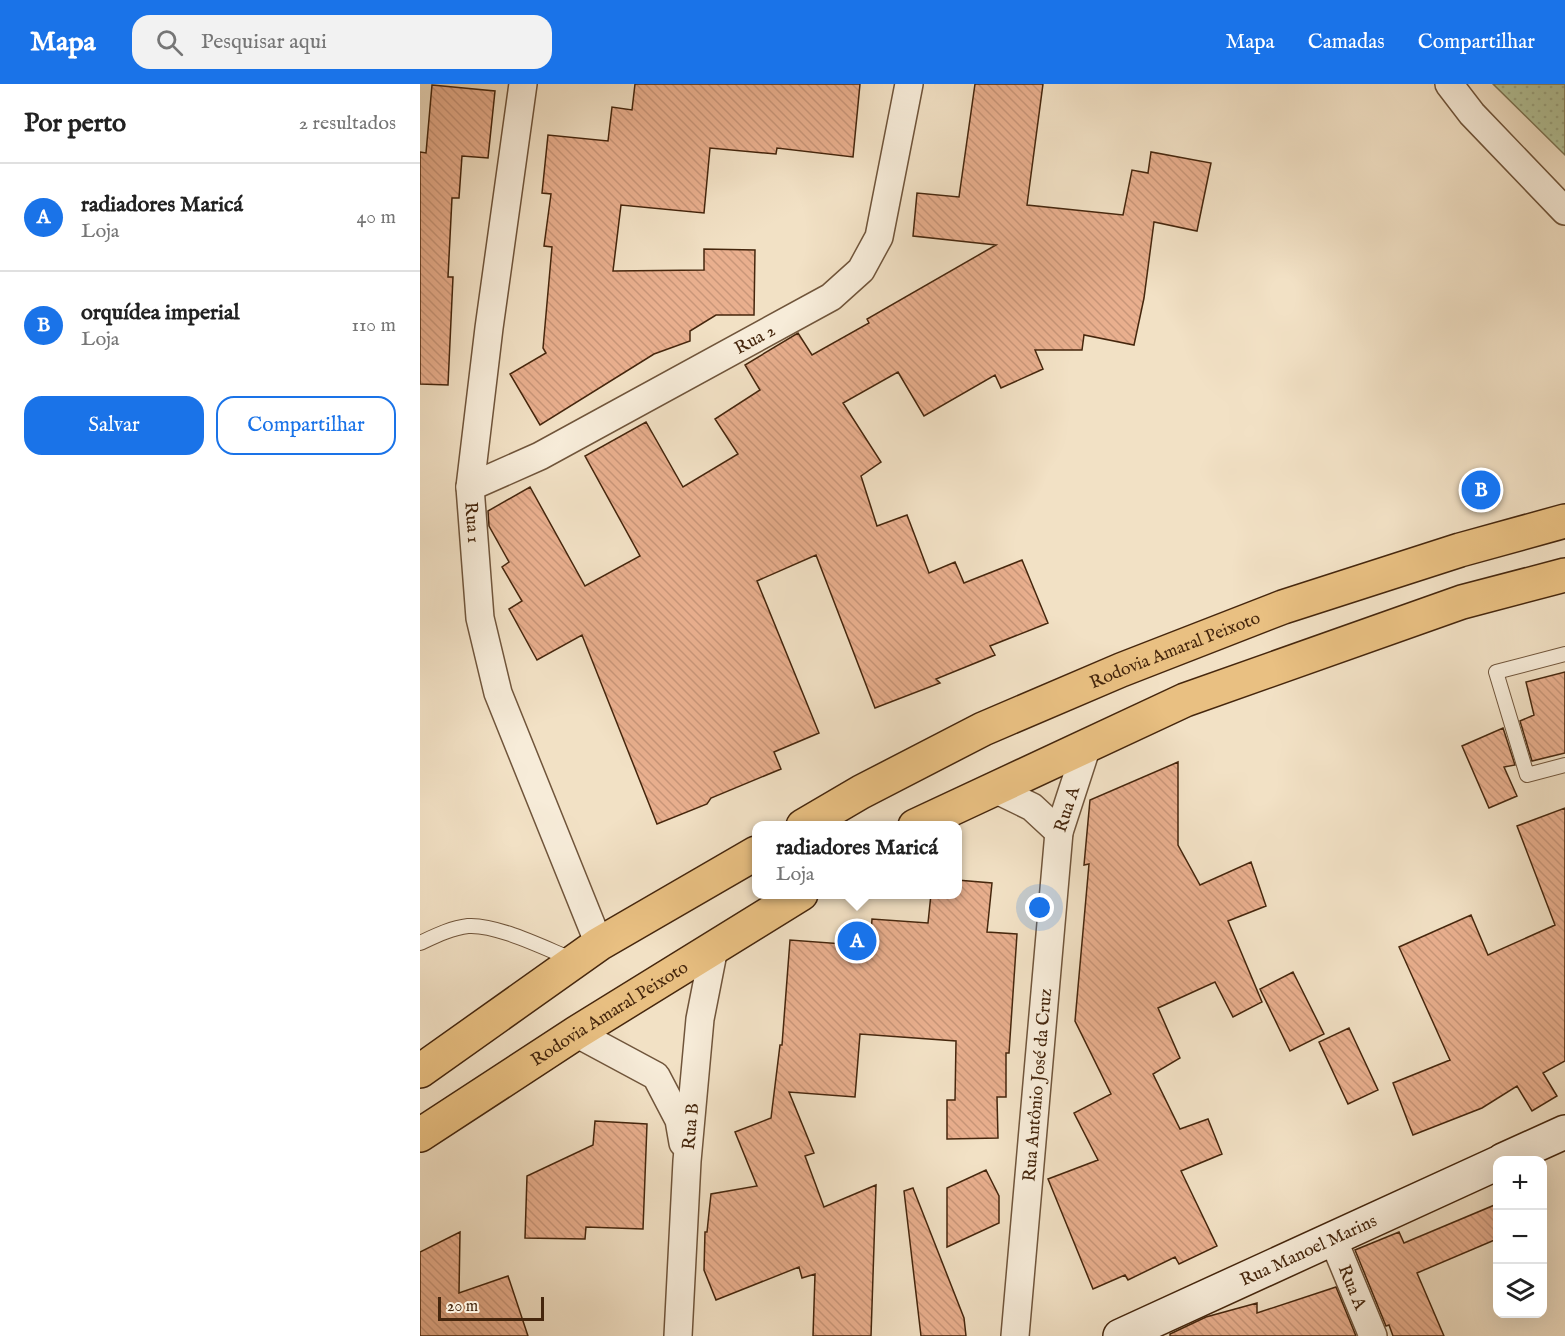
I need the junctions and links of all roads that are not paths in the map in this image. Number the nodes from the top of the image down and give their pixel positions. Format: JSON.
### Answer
{"nodes":[{"id":1,"x":523,"y":84,"type":"edge"},
{"id":2,"x":909,"y":84,"type":"edge"},
{"id":3,"x":1449,"y":84,"type":"edge"},
{"id":4,"x":1565,"y":211,"type":"edge"},
{"id":5,"x":470,"y":487,"type":"junction"},
{"id":6,"x":1565,"y":521,"type":"edge"},
{"id":7,"x":1565,"y":575,"type":"edge"},
{"id":8,"x":1565,"y":654,"type":"edge"},
{"id":9,"x":1087,"y":746,"type":"junction"},
{"id":10,"x":1565,"y":765,"type":"edge"},
{"id":11,"x":994,"y":789,"type":"junction"},
{"id":12,"x":810,"y":821,"type":"edge"},
{"id":13,"x":924,"y":821,"type":"edge"},
{"id":14,"x":1059,"y":832,"type":"junction"},
{"id":15,"x":752,"y":854,"type":"edge"},
{"id":16,"x":793,"y":899,"type":"edge"},
{"id":17,"x":420,"y":943,"type":"edge"},
{"id":18,"x":714,"y":948,"type":"junction"},
{"id":19,"x":587,"y":952,"type":"junction"},
{"id":20,"x":576,"y":1033,"type":"junction"},
{"id":21,"x":420,"y":1071,"type":"edge"},
{"id":22,"x":1565,"y":1132,"type":"edge"},
{"id":23,"x":420,"y":1135,"type":"edge"},
{"id":24,"x":1514,"y":1156,"type":"edge"},
{"id":25,"x":687,"y":1161,"type":"junction"},
{"id":26,"x":1493,"y":1165,"type":"edge"},
{"id":27,"x":1333,"y":1239,"type":"junction"},
{"id":28,"x":678,"y":1336,"type":"edge"},
{"id":29,"x":1015,"y":1336,"type":"edge"},
{"id":30,"x":1120,"y":1336,"type":"edge"},
{"id":31,"x":1373,"y":1336,"type":"edge"}],
"edges":[{"from":1,"to":5,"type":"street","name":"Rua 1"},
{"from":2,"to":5,"type":"street","name":"Rua 2"},
{"from":3,"to":4,"type":"street"},
{"from":5,"to":19,"type":"street","name":"Rua 1"},
{"from":6,"to":12,"type":"highway","name":"Rodovia Amaral Peixoto"},
{"from":7,"to":9,"type":"highway"},
{"from":8,"to":10,"type":"lane"},
{"from":9,"to":11,"type":"highway"},
{"from":9,"to":14,"type":"street","name":"Rua A"},
{"from":11,"to":13,"type":"highway"},
{"from":11,"to":14,"type":"street","name":"Rua A"},
{"from":14,"to":29,"type":"street","name":"Rua Antônio José da Cruz"},
{"from":15,"to":19,"type":"highway"},
{"from":16,"to":18,"type":"highway","name":"Rodovia Amaral Peixoto"},
{"from":17,"to":19,"type":"lane"},
{"from":18,"to":20,"type":"highway","name":"Rodovia Amaral Peixoto"},
{"from":18,"to":25,"type":"street","name":"Rua B"},
{"from":19,"to":21,"type":"highway"},
{"from":20,"to":23,"type":"highway","name":"Rodovia Amaral Peixoto"},
{"from":20,"to":25,"type":"street","name":"Rua B"},
{"from":22,"to":24,"type":"main road"},
{"from":25,"to":28,"type":"street"},
{"from":26,"to":27,"type":"main road","name":"Rua Manoel Marins"},
{"from":27,"to":30,"type":"main road","name":"Rua Manoel Marins"},
{"from":27,"to":31,"type":"street","name":"Rua A"}]}
